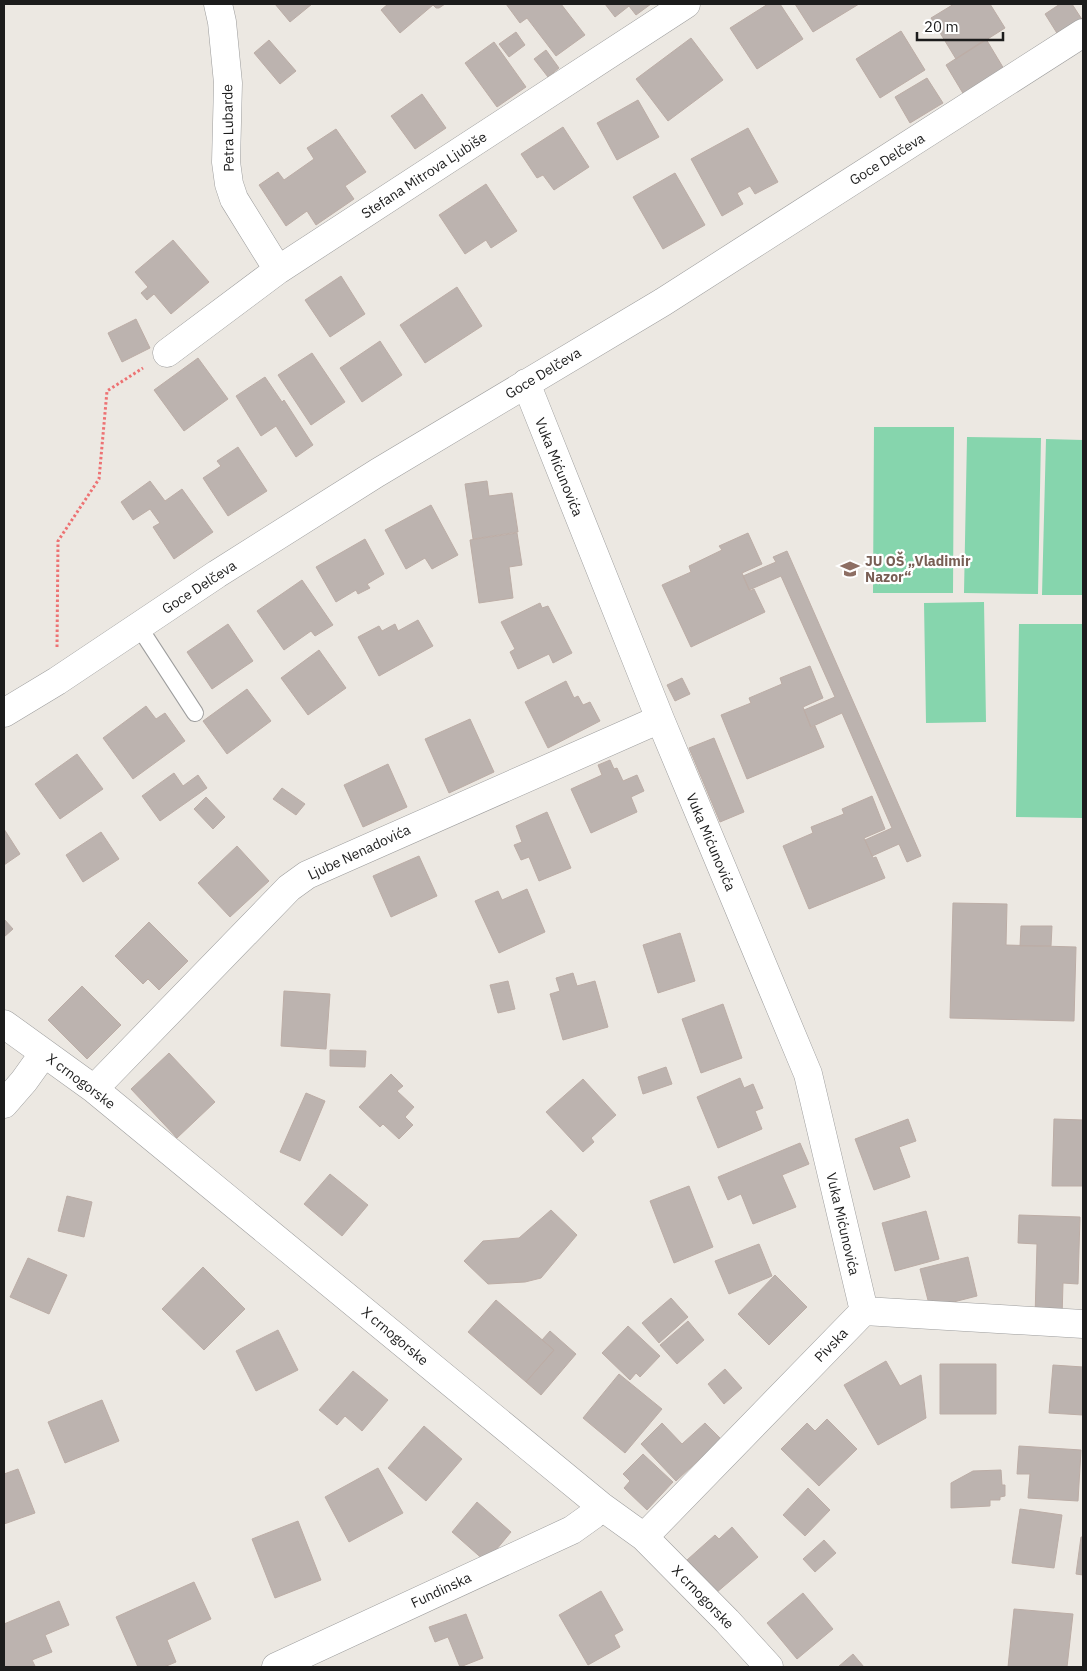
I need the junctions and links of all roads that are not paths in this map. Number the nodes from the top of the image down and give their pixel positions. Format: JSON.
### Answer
{"nodes":[{"id":1,"x":218,"y":4,"type":"edge"},
{"id":2,"x":686,"y":4,"type":"edge"},
{"id":3,"x":1083,"y":33,"type":"edge"},
{"id":4,"x":278,"y":270,"type":"junction"},
{"id":5,"x":167,"y":353,"type":"road end"},
{"id":6,"x":526,"y":383,"type":"junction"},
{"id":7,"x":139,"y":627,"type":"junction"},
{"id":8,"x":4,"y":713,"type":"edge"},
{"id":9,"x":195,"y":713,"type":"dead end"},
{"id":10,"x":660,"y":719,"type":"junction"},
{"id":11,"x":4,"y":1024,"type":"edge"},
{"id":12,"x":44,"y":1053,"type":"junction"},
{"id":13,"x":94,"y":1089,"type":"junction"},
{"id":14,"x":4,"y":1104,"type":"edge"},
{"id":15,"x":864,"y":1311,"type":"junction"},
{"id":16,"x":1083,"y":1324,"type":"edge"},
{"id":17,"x":601,"y":1506,"type":"junction"},
{"id":18,"x":644,"y":1537,"type":"junction"},
{"id":19,"x":276,"y":1667,"type":"edge"},
{"id":20,"x":769,"y":1667,"type":"edge"}],
"edges":[{"from":1,"to":4,"type":"street","name":"Petra Lubarde"},
{"from":2,"to":4,"type":"street","name":"Stefana Mitrova Ljubiše"},
{"from":3,"to":6,"type":"street","name":"Goce Delčeva"},
{"from":4,"to":5,"type":"street","name":"Stefana Mitrova Ljubiše"},
{"from":6,"to":7,"type":"street","name":"Goce Delčeva"},
{"from":6,"to":10,"type":"street","name":"Vuka Mićunovića"},
{"from":7,"to":8,"type":"street","name":"Goce Delčeva"},
{"from":7,"to":9,"type":"lane"},
{"from":10,"to":13,"type":"street","name":"Ljube Nenadovića"},
{"from":10,"to":15,"type":"street","name":"Vuka Mićunovića"},
{"from":11,"to":12,"type":"street","name":"X crnogorske"},
{"from":12,"to":13,"type":"street","name":"X crnogorske"},
{"from":12,"to":14,"type":"street"},
{"from":13,"to":17,"type":"street","name":"X crnogorske"},
{"from":15,"to":16,"type":"street"},
{"from":15,"to":18,"type":"street","name":"Pivska"},
{"from":17,"to":18,"type":"street","name":"X crnogorske"},
{"from":17,"to":19,"type":"street","name":"Fundinska"},
{"from":18,"to":20,"type":"street","name":"X crnogorske"}]}
